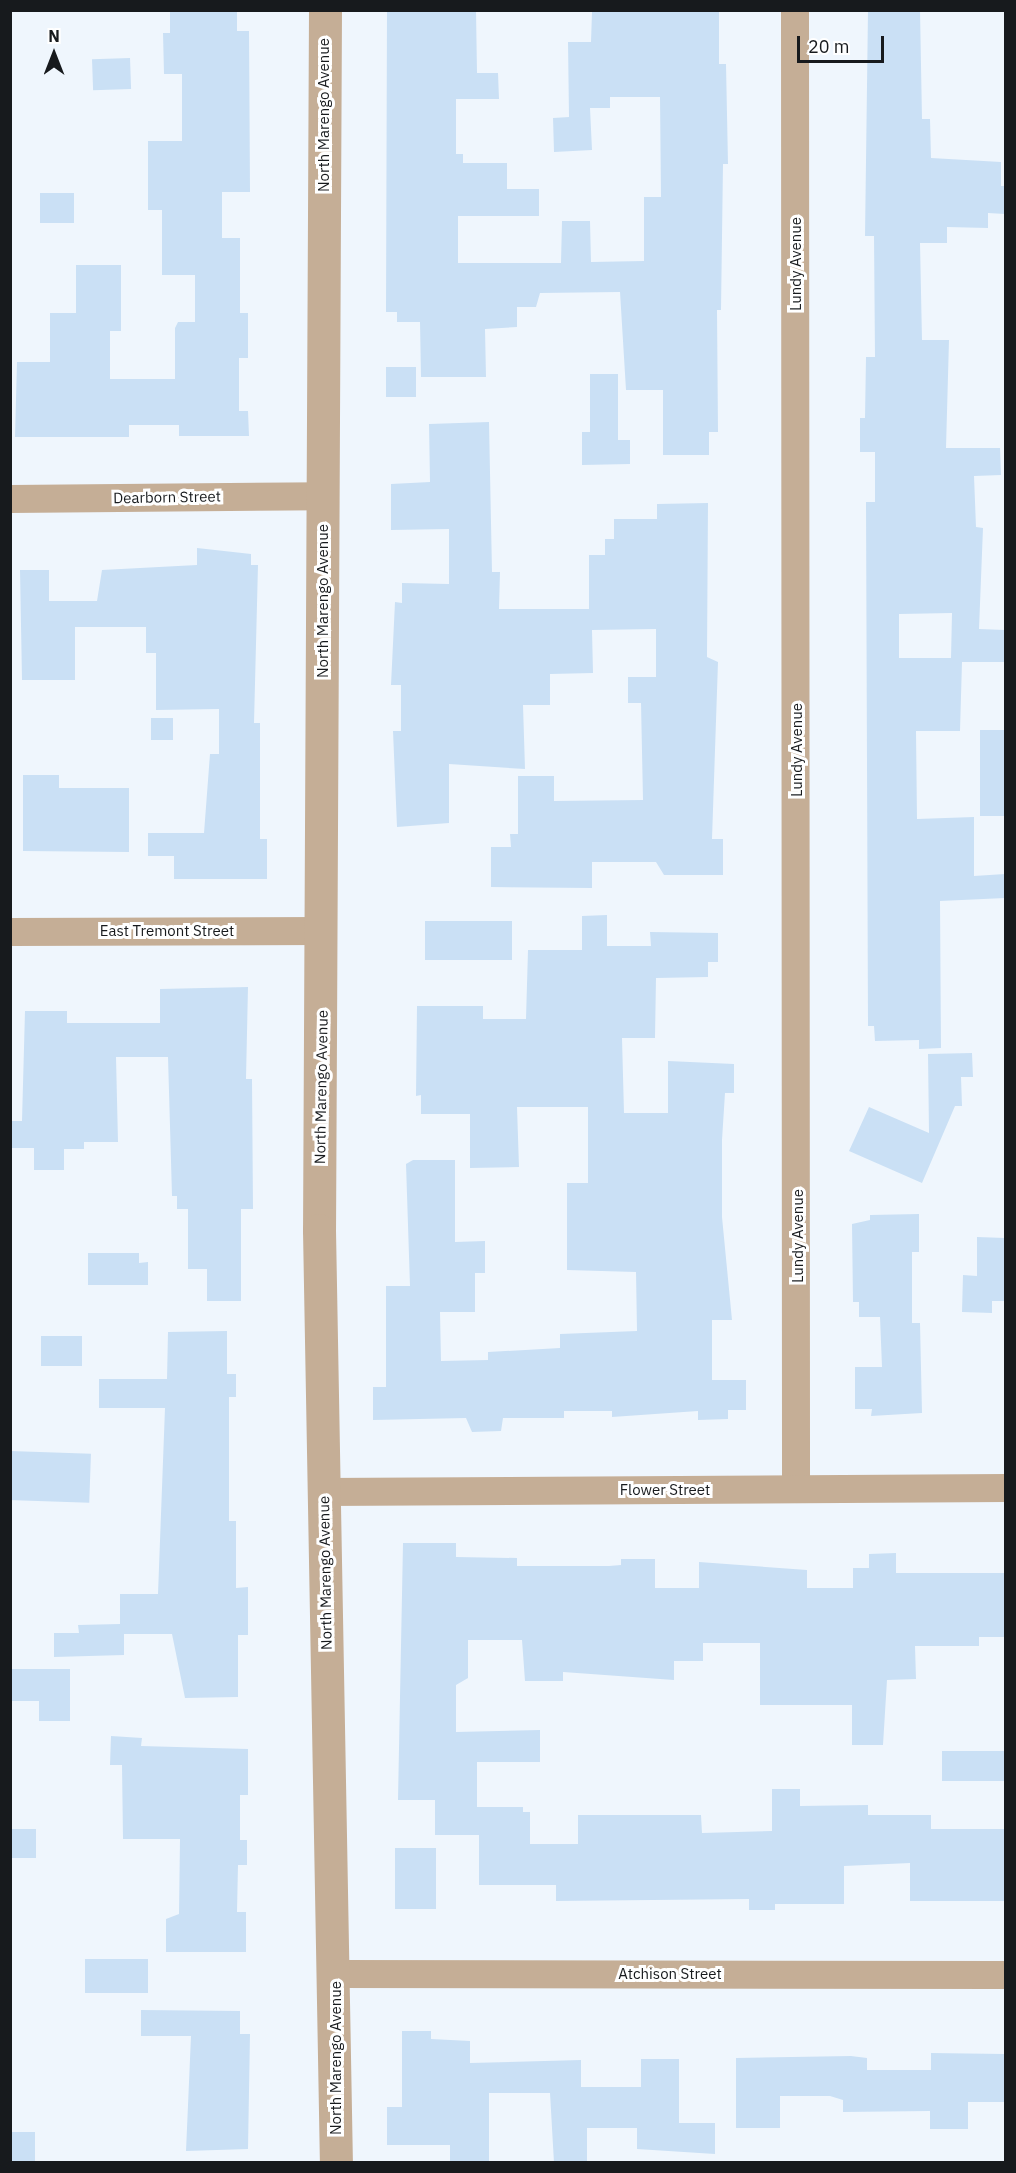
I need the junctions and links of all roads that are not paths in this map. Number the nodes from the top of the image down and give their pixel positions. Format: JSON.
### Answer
{"nodes":[{"id":1,"x":325,"y":10,"type":"edge"},
{"id":2,"x":795,"y":10,"type":"edge"},
{"id":3,"x":323,"y":496,"type":"junction"},
{"id":4,"x":10,"y":499,"type":"edge"},
{"id":5,"x":323,"y":931,"type":"junction"},
{"id":6,"x":10,"y":932,"type":"edge"},
{"id":7,"x":1005,"y":1488,"type":"edge"},
{"id":8,"x":796,"y":1489,"type":"junction"},
{"id":9,"x":324,"y":1492,"type":"junction"},
{"id":10,"x":335,"y":1974,"type":"junction"},
{"id":11,"x":1005,"y":1975,"type":"edge"},
{"id":12,"x":336,"y":2163,"type":"edge"}],
"edges":[{"from":1,"to":3,"type":"street","name":"North Marengo Avenue"},
{"from":2,"to":8,"type":"street","name":"Lundy Avenue"},
{"from":3,"to":4,"type":"street","name":"Dearborn Street"},
{"from":3,"to":5,"type":"street","name":"North Marengo Avenue"},
{"from":5,"to":6,"type":"street","name":"East Tremont Street"},
{"from":5,"to":9,"type":"street","name":"North Marengo Avenue"},
{"from":7,"to":8,"type":"street","name":"Flower Street"},
{"from":8,"to":9,"type":"street","name":"Flower Street"},
{"from":9,"to":10,"type":"street","name":"North Marengo Avenue"},
{"from":10,"to":11,"type":"street","name":"Atchison Street"},
{"from":10,"to":12,"type":"street","name":"North Marengo Avenue"}]}
